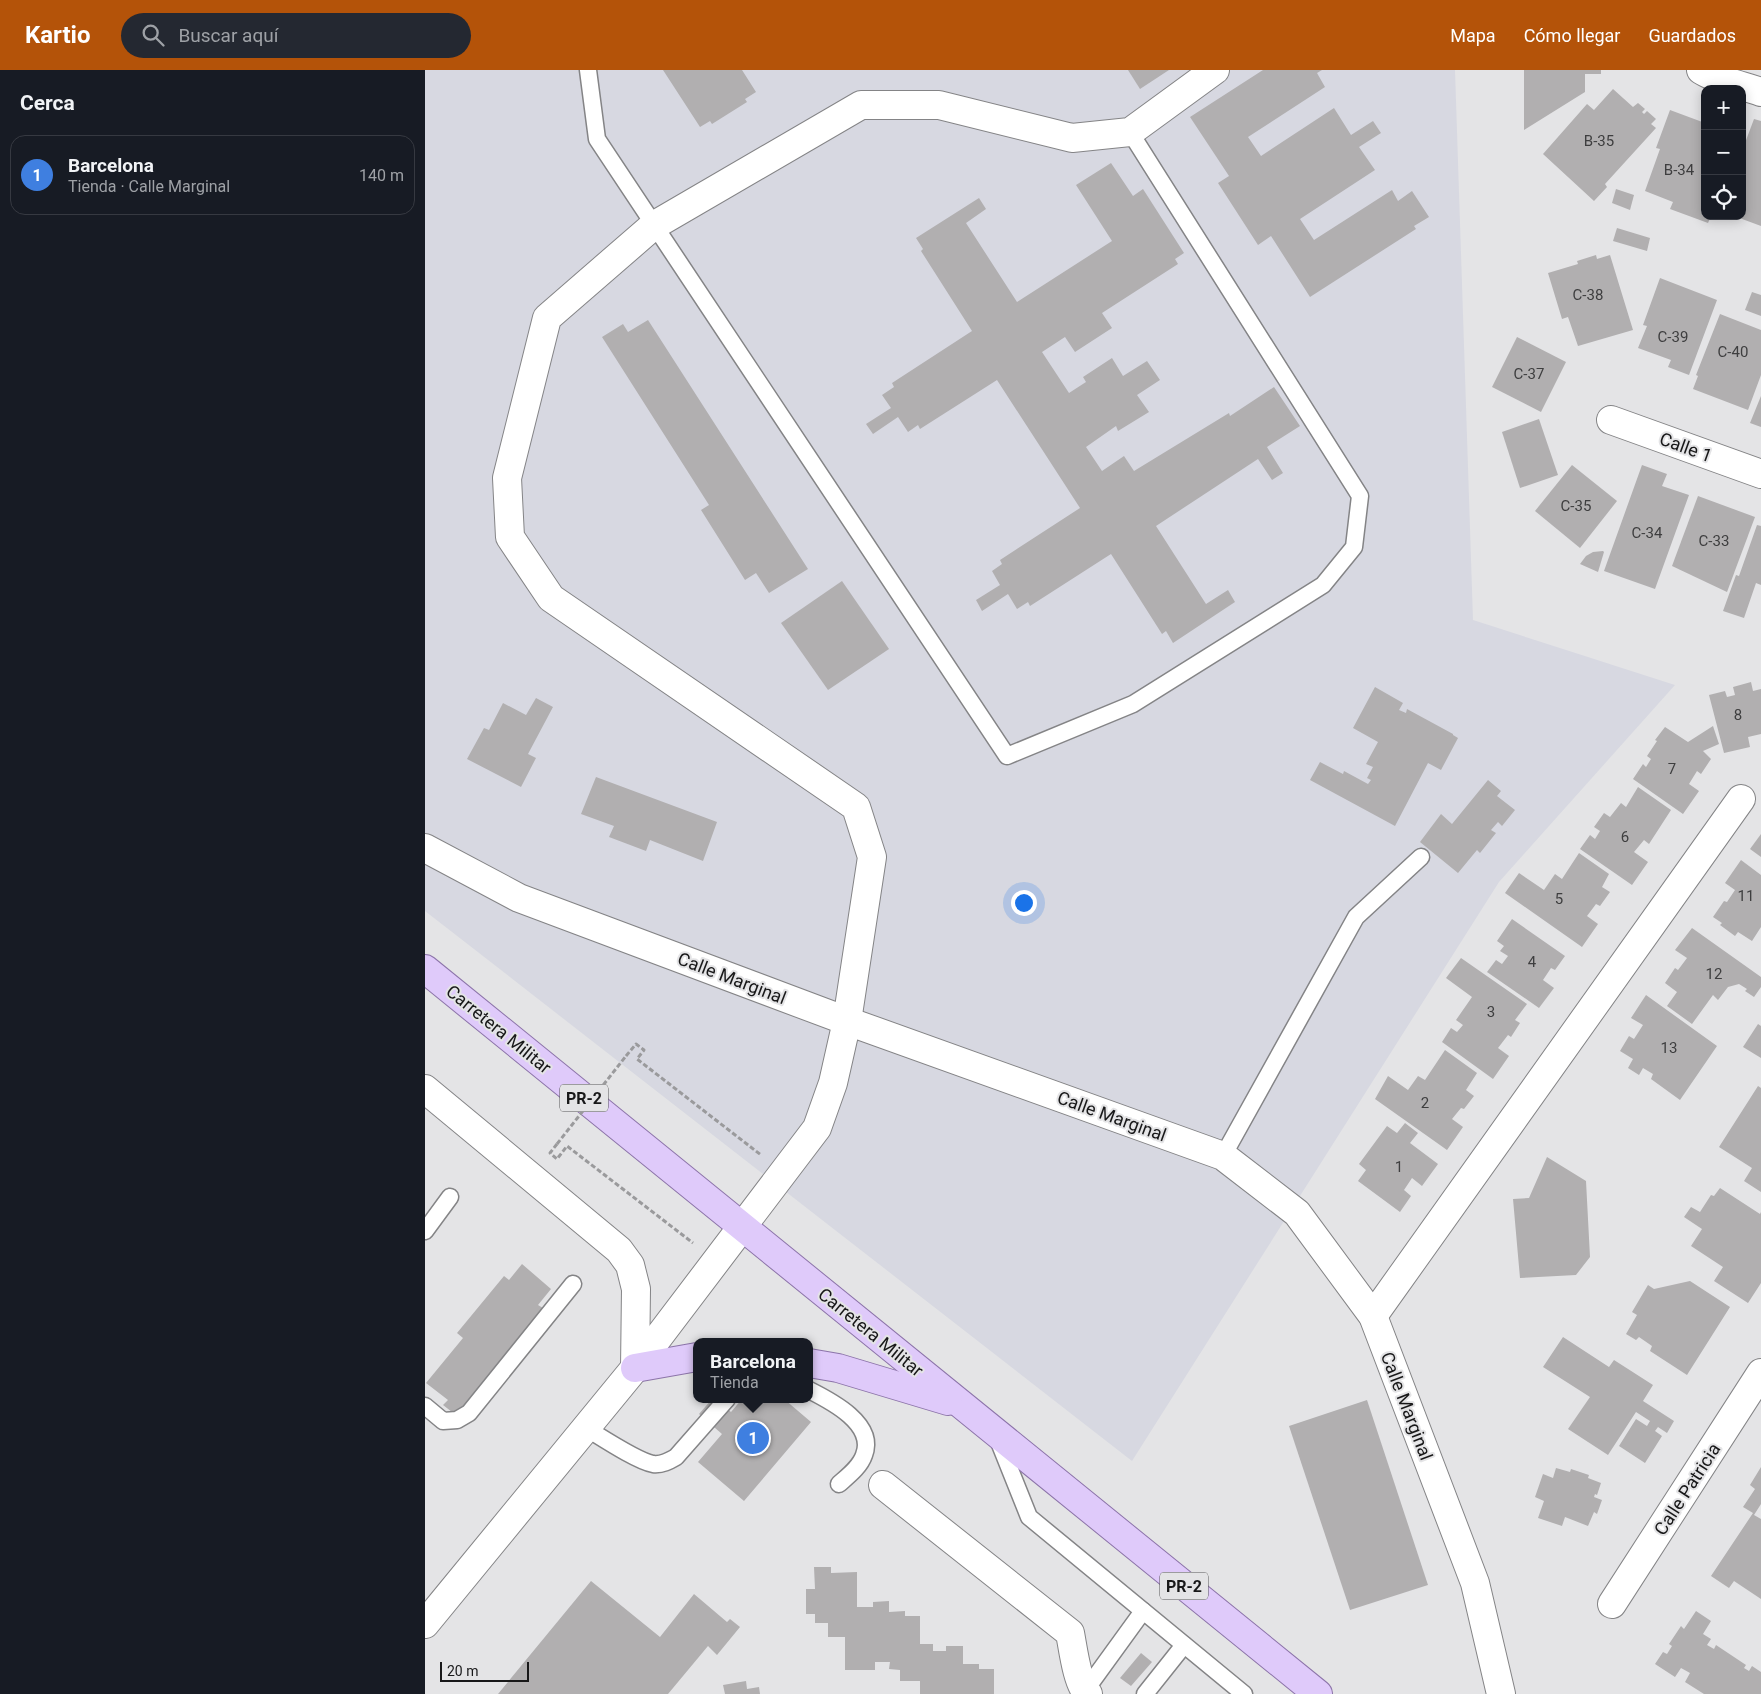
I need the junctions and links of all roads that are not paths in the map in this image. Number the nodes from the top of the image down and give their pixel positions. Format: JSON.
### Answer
{"nodes":[{"id":1,"x":588,"y":70,"type":"edge"},
{"id":2,"x":1215,"y":70,"type":"edge"},
{"id":3,"x":1701,"y":70,"type":"edge"},
{"id":4,"x":1761,"y":92,"type":"edge"},
{"id":5,"x":1130,"y":132,"type":"junction"},
{"id":6,"x":653,"y":226,"type":"junction"},
{"id":7,"x":1611,"y":420,"type":"dead end"},
{"id":8,"x":1761,"y":474,"type":"edge"},
{"id":9,"x":1741,"y":799,"type":"dead end"},
{"id":10,"x":425,"y":848,"type":"edge"},
{"id":11,"x":1421,"y":857,"type":"dead end"},
{"id":12,"x":425,"y":969,"type":"edge"},
{"id":13,"x":847,"y":1021,"type":"junction"},
{"id":14,"x":425,"y":1089,"type":"edge"},
{"id":15,"x":1223,"y":1156,"type":"junction"},
{"id":16,"x":450,"y":1197,"type":"dead end"},
{"id":17,"x":742,"y":1227,"type":"junction"},
{"id":18,"x":425,"y":1231,"type":"edge"},
{"id":19,"x":573,"y":1284,"type":"dead end"},
{"id":20,"x":1373,"y":1316,"type":"junction"},
{"id":21,"x":693,"y":1359,"type":"edge"},
{"id":22,"x":813,"y":1364,"type":"edge"},
{"id":23,"x":635,"y":1368,"type":"junction"},
{"id":24,"x":1761,"y":1373,"type":"edge"},
{"id":25,"x":813,"y":1392,"type":"edge"},
{"id":26,"x":723,"y":1403,"type":"edge"},
{"id":27,"x":960,"y":1404,"type":"junction"},
{"id":28,"x":425,"y":1406,"type":"edge"},
{"id":29,"x":586,"y":1428,"type":"junction"},
{"id":30,"x":995,"y":1432,"type":"junction"},
{"id":31,"x":839,"y":1484,"type":"dead end"},
{"id":32,"x":883,"y":1485,"type":"dead end"},
{"id":33,"x":1612,"y":1604,"type":"dead end"},
{"id":34,"x":1143,"y":1611,"type":"junction"},
{"id":35,"x":425,"y":1624,"type":"edge"},
{"id":36,"x":1184,"y":1645,"type":"junction"},
{"id":37,"x":1087,"y":1692,"type":"edge"},
{"id":38,"x":1145,"y":1694,"type":"edge"},
{"id":39,"x":1244,"y":1694,"type":"edge"},
{"id":40,"x":1318,"y":1694,"type":"edge"},
{"id":41,"x":1501,"y":1694,"type":"edge"}],
"edges":[{"from":1,"to":6,"type":"lane"},
{"from":2,"to":5,"type":"street"},
{"from":3,"to":4,"type":"street"},
{"from":5,"to":6,"type":"street"},
{"from":5,"to":6,"type":"lane"},
{"from":6,"to":13,"type":"street"},
{"from":7,"to":8,"type":"street","name":"Calle 1"},
{"from":9,"to":20,"type":"street"},
{"from":10,"to":13,"type":"street","name":"Calle Marginal"},
{"from":11,"to":15,"type":"lane"},
{"from":12,"to":17,"type":"main road","name":"Carretera Militar","number":"PR-2"},
{"from":13,"to":15,"type":"street","name":"Calle Marginal"},
{"from":13,"to":17,"type":"street"},
{"from":14,"to":23,"type":"street"},
{"from":15,"to":20,"type":"street","name":"Calle Marginal"},
{"from":16,"to":18,"type":"lane"},
{"from":17,"to":23,"type":"street"},
{"from":17,"to":27,"type":"main road","name":"Carretera Militar","number":"PR-2"},
{"from":19,"to":28,"type":"lane"},
{"from":20,"to":41,"type":"street","name":"Calle Marginal"},
{"from":21,"to":23,"type":"main road"},
{"from":22,"to":27,"type":"main road"},
{"from":23,"to":29,"type":"street"},
{"from":24,"to":33,"type":"street","name":"Calle Patricia"},
{"from":25,"to":31,"type":"lane"},
{"from":26,"to":29,"type":"lane"},
{"from":27,"to":30,"type":"main road","name":"Carretera Militar","number":"PR-2"},
{"from":29,"to":35,"type":"street"},
{"from":30,"to":34,"type":"lane"},
{"from":30,"to":40,"type":"main road","name":"Carretera Militar","number":"PR-2"},
{"from":32,"to":37,"type":"street"},
{"from":34,"to":36,"type":"lane"},
{"from":34,"to":37,"type":"lane"},
{"from":36,"to":38,"type":"lane"},
{"from":36,"to":39,"type":"lane"}]}
